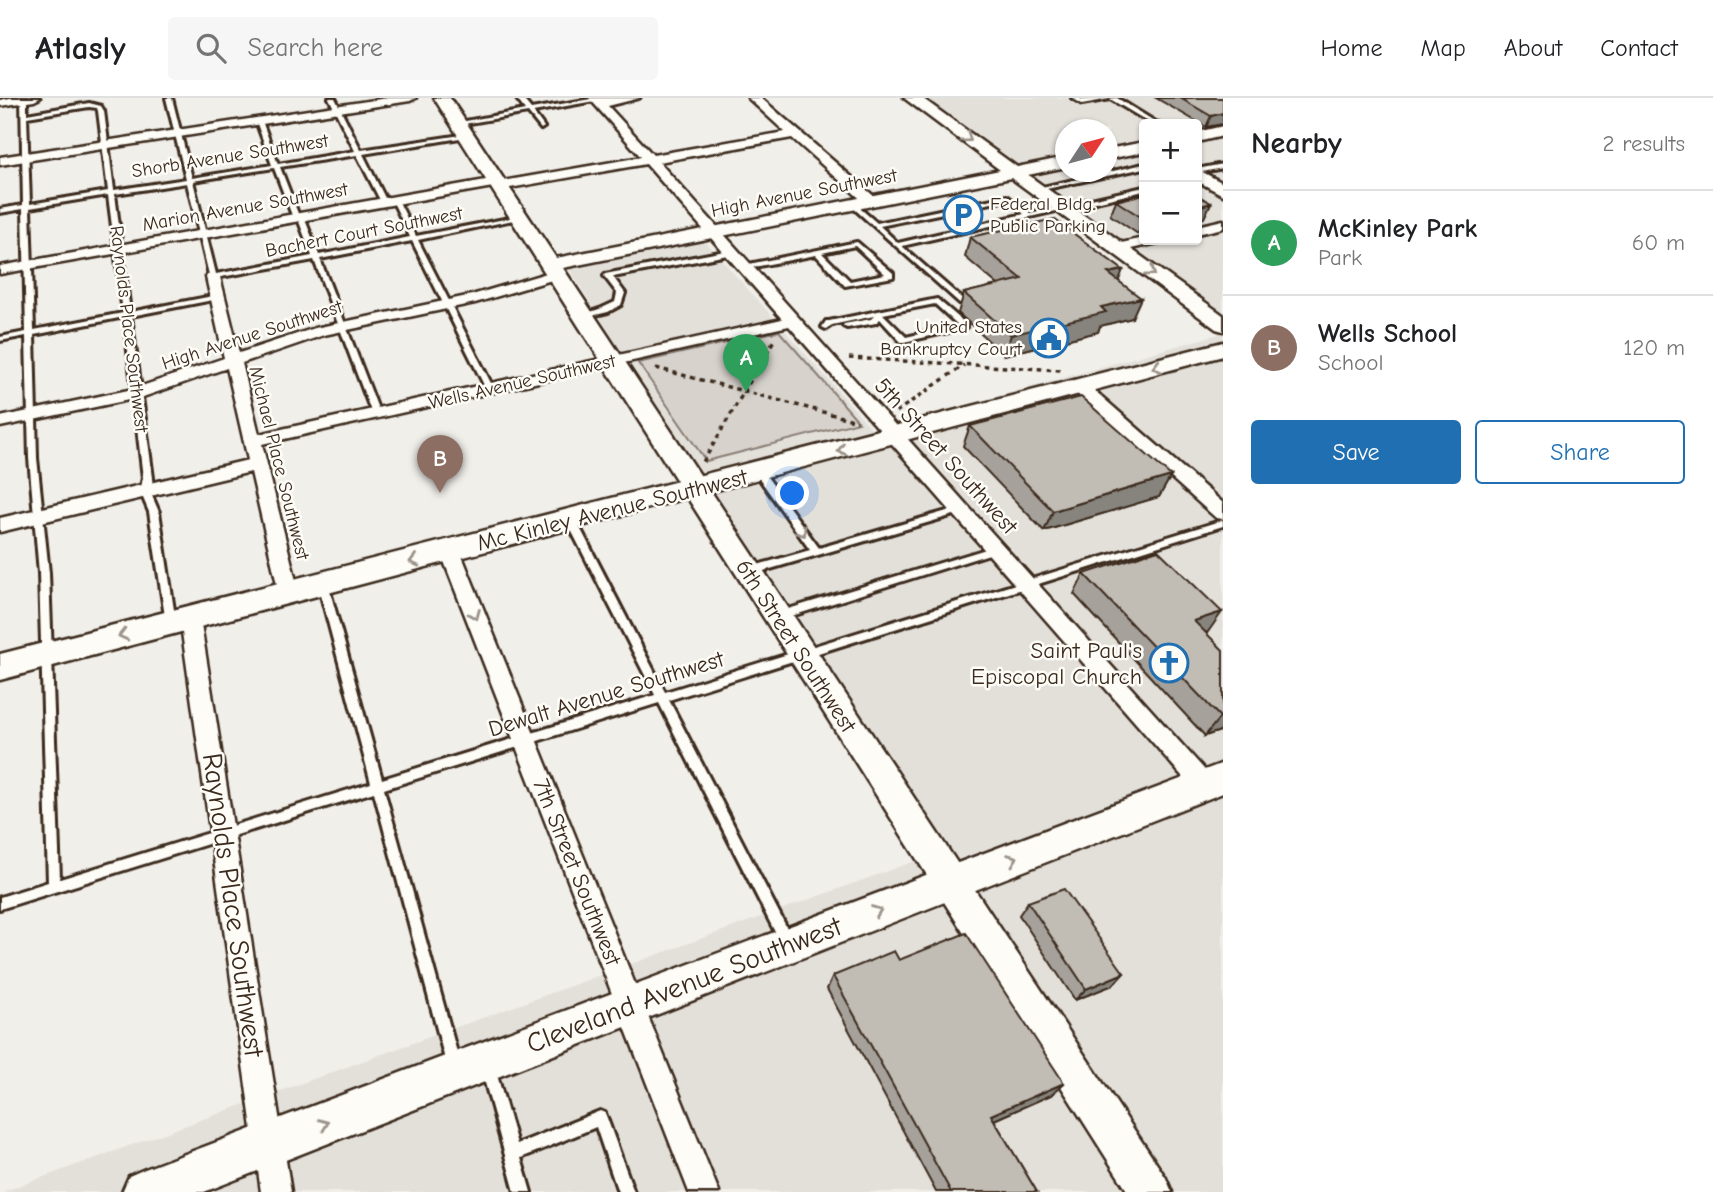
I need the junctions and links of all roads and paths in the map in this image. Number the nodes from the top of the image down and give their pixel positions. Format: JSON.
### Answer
{"nodes":[{"id":1,"x":28,"y":98,"type":"edge"},
{"id":2,"x":169,"y":98,"type":"edge"},
{"id":3,"x":410,"y":98,"type":"edge"},
{"id":4,"x":442,"y":98,"type":"edge"},
{"id":5,"x":519,"y":98,"type":"edge"},
{"id":6,"x":634,"y":98,"type":"edge"},
{"id":7,"x":754,"y":98,"type":"edge"},
{"id":8,"x":912,"y":98,"type":"edge"},
{"id":9,"x":1075,"y":98,"type":"edge"},
{"id":10,"x":1111,"y":98,"type":"edge"},
{"id":11,"x":597,"y":101,"type":"edge"},
{"id":12,"x":0,"y":103,"type":"edge"},
{"id":13,"x":335,"y":104,"type":"edge"},
{"id":14,"x":529,"y":111,"type":"junction"},
{"id":15,"x":25,"y":116,"type":"junction"},
{"id":16,"x":1147,"y":119,"type":"edge"},
{"id":17,"x":259,"y":121,"type":"junction"},
{"id":18,"x":541,"y":127,"type":"dead end"},
{"id":19,"x":462,"y":129,"type":"junction"},
{"id":20,"x":1223,"y":131,"type":"edge"},
{"id":21,"x":178,"y":133,"type":"junction"},
{"id":22,"x":795,"y":134,"type":"junction"},
{"id":23,"x":1202,"y":136,"type":"edge"},
{"id":24,"x":105,"y":145,"type":"junction"},
{"id":25,"x":1139,"y":148,"type":"edge"},
{"id":26,"x":1118,"y":152,"type":"edge"},
{"id":27,"x":359,"y":153,"type":"junction"},
{"id":28,"x":27,"y":157,"type":"junction"},
{"id":29,"x":649,"y":160,"type":"junction"},
{"id":30,"x":0,"y":161,"type":"edge"},
{"id":31,"x":1055,"y":164,"type":"edge"},
{"id":32,"x":276,"y":166,"type":"junction"},
{"id":33,"x":1223,"y":166,"type":"edge"},
{"id":34,"x":1139,"y":167,"type":"edge"},
{"id":35,"x":1014,"y":173,"type":"junction"},
{"id":36,"x":189,"y":180,"type":"junction"},
{"id":37,"x":1208,"y":180,"type":"edge"},
{"id":38,"x":498,"y":184,"type":"junction"},
{"id":39,"x":1037,"y":189,"type":"junction"},
{"id":40,"x":1139,"y":190,"type":"edge"},
{"id":41,"x":111,"y":193,"type":"junction"},
{"id":42,"x":390,"y":201,"type":"junction"},
{"id":43,"x":862,"y":203,"type":"junction"},
{"id":44,"x":28,"y":207,"type":"junction"},
{"id":45,"x":1063,"y":208,"type":"junction"},
{"id":46,"x":0,"y":212,"type":"edge"},
{"id":47,"x":1030,"y":216,"type":"junction"},
{"id":48,"x":298,"y":218,"type":"junction"},
{"id":49,"x":520,"y":218,"type":"junction"},
{"id":50,"x":1223,"y":224,"type":"edge"},
{"id":51,"x":876,"y":225,"type":"junction"},
{"id":52,"x":1202,"y":229,"type":"edge"},
{"id":53,"x":713,"y":233,"type":"junction"},
{"id":54,"x":202,"y":234,"type":"junction"},
{"id":55,"x":413,"y":239,"type":"junction"},
{"id":56,"x":1139,"y":243,"type":"edge"},
{"id":57,"x":897,"y":244,"type":"junction"},
{"id":58,"x":1117,"y":248,"type":"junction"},
{"id":59,"x":119,"y":249,"type":"junction"},
{"id":60,"x":730,"y":252,"type":"junction"},
{"id":61,"x":817,"y":252,"type":"junction"},
{"id":62,"x":317,"y":257,"type":"junction"},
{"id":63,"x":29,"y":265,"type":"junction"},
{"id":64,"x":744,"y":267,"type":"junction"},
{"id":65,"x":554,"y":269,"type":"junction"},
{"id":66,"x":0,"y":270,"type":"edge"},
{"id":67,"x":214,"y":277,"type":"junction"},
{"id":68,"x":218,"y":297,"type":"junction"},
{"id":69,"x":447,"y":305,"type":"junction"},
{"id":70,"x":964,"y":305,"type":"edge"},
{"id":71,"x":128,"y":314,"type":"junction"},
{"id":72,"x":880,"y":315,"type":"junction"},
{"id":73,"x":583,"y":316,"type":"junction"},
{"id":74,"x":1223,"y":325,"type":"edge"},
{"id":75,"x":791,"y":326,"type":"junction"},
{"id":76,"x":343,"y":327,"type":"junction"},
{"id":77,"x":30,"y":333,"type":"junction"},
{"id":78,"x":0,"y":339,"type":"edge"},
{"id":79,"x":1223,"y":349,"type":"edge"},
{"id":80,"x":824,"y":356,"type":"junction"},
{"id":81,"x":233,"y":360,"type":"junction"},
{"id":82,"x":614,"y":364,"type":"junction"},
{"id":83,"x":964,"y":365,"type":"junction"},
{"id":84,"x":1080,"y":387,"type":"junction"},
{"id":85,"x":490,"y":389,"type":"junction"},
{"id":86,"x":745,"y":391,"type":"junction"},
{"id":87,"x":137,"y":393,"type":"junction"},
{"id":88,"x":376,"y":414,"type":"junction"},
{"id":89,"x":32,"y":416,"type":"junction"},
{"id":90,"x":0,"y":422,"type":"edge"},
{"id":91,"x":886,"y":427,"type":"junction"},
{"id":92,"x":252,"y":441,"type":"junction"},
{"id":93,"x":258,"y":464,"type":"junction"},
{"id":94,"x":759,"y":472,"type":"junction"},
{"id":95,"x":687,"y":479,"type":"junction"},
{"id":96,"x":145,"y":491,"type":"junction"},
{"id":97,"x":961,"y":510,"type":"junction"},
{"id":98,"x":1223,"y":513,"type":"edge"},
{"id":99,"x":37,"y":517,"type":"junction"},
{"id":100,"x":571,"y":520,"type":"junction"},
{"id":101,"x":1223,"y":523,"type":"edge"},
{"id":102,"x":0,"y":525,"type":"edge"},
{"id":103,"x":996,"y":549,"type":"junction"},
{"id":104,"x":450,"y":551,"type":"junction"},
{"id":105,"x":817,"y":552,"type":"junction"},
{"id":106,"x":748,"y":572,"type":"junction"},
{"id":107,"x":323,"y":584,"type":"junction"},
{"id":108,"x":1028,"y":585,"type":"junction"},
{"id":109,"x":289,"y":593,"type":"junction"},
{"id":110,"x":776,"y":617,"type":"junction"},
{"id":111,"x":180,"y":621,"type":"junction"},
{"id":112,"x":47,"y":655,"type":"junction"},
{"id":113,"x":802,"y":656,"type":"junction"},
{"id":114,"x":0,"y":667,"type":"edge"},
{"id":115,"x":661,"y":698,"type":"junction"},
{"id":116,"x":525,"y":741,"type":"junction"},
{"id":117,"x":1214,"y":781,"type":"edge"},
{"id":118,"x":376,"y":788,"type":"junction"},
{"id":119,"x":223,"y":834,"type":"junction"},
{"id":120,"x":950,"y":883,"type":"junction"},
{"id":121,"x":54,"y":886,"type":"junction"},
{"id":122,"x":0,"y":903,"type":"edge"},
{"id":123,"x":788,"y":945,"type":"junction"},
{"id":124,"x":630,"y":1006,"type":"junction"},
{"id":125,"x":471,"y":1067,"type":"junction"},
{"id":126,"x":268,"y":1145,"type":"junction"},
{"id":127,"x":512,"y":1154,"type":"junction"},
{"id":128,"x":145,"y":1192,"type":"edge"},
{"id":129,"x":276,"y":1192,"type":"edge"},
{"id":130,"x":523,"y":1192,"type":"edge"},
{"id":131,"x":626,"y":1192,"type":"edge"},
{"id":132,"x":704,"y":1192,"type":"edge"},
{"id":133,"x":1152,"y":1192,"type":"edge"}],
"edges":[{"from":1,"to":12,"type":"street"},
{"from":1,"to":15,"type":"lane"},
{"from":2,"to":21,"type":"lane","name":"Michael Place Southwest"},
{"from":3,"to":13,"type":"street"},
{"from":4,"to":19,"type":"street","name":"6th Street Southwest"},
{"from":5,"to":14,"type":"lane"},
{"from":6,"to":11,"type":"street","name":"Shorb Avenue Southwest"},
{"from":7,"to":22,"type":"street"},
{"from":8,"to":35,"type":"street","one_way":true},
{"from":9,"to":10,"type":"lane"},
{"from":10,"to":16,"type":"lane"},
{"from":11,"to":14,"type":"lane","name":"Shorb Avenue Southwest"},
{"from":11,"to":29,"type":"street","name":"5th Street Southwest"},
{"from":13,"to":17,"type":"street"},
{"from":13,"to":27,"type":"lane"},
{"from":14,"to":18,"type":"lane"},
{"from":14,"to":19,"type":"lane","name":"Shorb Avenue Southwest"},
{"from":15,"to":24,"type":"lane","name":"Raynolds Place Southwest"},
{"from":15,"to":28,"type":"lane"},
{"from":17,"to":21,"type":"street"},
{"from":17,"to":32,"type":"lane"},
{"from":19,"to":27,"type":"lane","name":"Shorb Avenue Southwest"},
{"from":19,"to":38,"type":"street","name":"6th Street Southwest"},
{"from":20,"to":23,"type":"street"},
{"from":21,"to":24,"type":"street"},
{"from":21,"to":36,"type":"lane","name":"Michael Place Southwest"},
{"from":22,"to":29,"type":"street","name":"Marion Avenue Southwest"},
{"from":22,"to":43,"type":"street"},
{"from":24,"to":28,"type":"street"},
{"from":24,"to":41,"type":"lane","name":"Raynolds Place Southwest"},
{"from":25,"to":26,"type":"street"},
{"from":27,"to":32,"type":"lane","name":"Shorb Avenue Southwest"},
{"from":27,"to":42,"type":"lane"},
{"from":28,"to":30,"type":"street"},
{"from":28,"to":44,"type":"lane"},
{"from":29,"to":38,"type":"street","name":"Marion Avenue Southwest"},
{"from":29,"to":53,"type":"street","name":"5th Street Southwest"},
{"from":31,"to":35,"type":"street","name":"High Avenue Southwest"},
{"from":32,"to":36,"type":"lane","name":"Shorb Avenue Southwest"},
{"from":32,"to":48,"type":"lane"},
{"from":33,"to":37,"type":"lane"},
{"from":34,"to":39,"type":"lane"},
{"from":35,"to":39,"type":"street"},
{"from":35,"to":43,"type":"street","name":"High Avenue Southwest"},
{"from":36,"to":41,"type":"lane","name":"Shorb Avenue Southwest"},
{"from":36,"to":54,"type":"lane","name":"Michael Place Southwest"},
{"from":38,"to":42,"type":"street","name":"Marion Avenue Southwest"},
{"from":38,"to":49,"type":"street","name":"6th Street Southwest"},
{"from":39,"to":45,"type":"street"},
{"from":40,"to":45,"type":"lane"},
{"from":41,"to":44,"type":"lane","name":"Shorb Avenue Southwest"},
{"from":41,"to":59,"type":"lane","name":"Raynolds Place Southwest"},
{"from":42,"to":48,"type":"street","name":"Marion Avenue Southwest"},
{"from":42,"to":55,"type":"lane"},
{"from":43,"to":51,"type":"lane"},
{"from":43,"to":53,"type":"street","name":"High Avenue Southwest"},
{"from":44,"to":46,"type":"lane","name":"Shorb Avenue Southwest"},
{"from":44,"to":63,"type":"lane"},
{"from":45,"to":47,"type":"lane"},
{"from":45,"to":58,"type":"street"},
{"from":47,"to":51,"type":"lane"},
{"from":47,"to":57,"type":"lane"},
{"from":48,"to":54,"type":"street","name":"Marion Avenue Southwest"},
{"from":48,"to":62,"type":"lane"},
{"from":49,"to":55,"type":"lane","name":"Bachert Court Southwest"},
{"from":49,"to":65,"type":"street","name":"6th Street Southwest"},
{"from":50,"to":52,"type":"street"},
{"from":51,"to":57,"type":"lane"},
{"from":53,"to":60,"type":"street","name":"5th Street Southwest"},
{"from":53,"to":65,"type":"street","name":"High Avenue Southwest"},
{"from":54,"to":59,"type":"street","name":"Marion Avenue Southwest"},
{"from":54,"to":67,"type":"lane","name":"Michael Place Southwest"},
{"from":55,"to":62,"type":"lane","name":"Bachert Court Southwest"},
{"from":55,"to":69,"type":"lane"},
{"from":56,"to":58,"type":"street"},
{"from":57,"to":70,"type":"lane"},
{"from":58,"to":74,"type":"street","one_way":true},
{"from":59,"to":63,"type":"street","name":"Marion Avenue Southwest"},
{"from":59,"to":71,"type":"lane","name":"Raynolds Place Southwest"},
{"from":60,"to":64,"type":"street","name":"5th Street Southwest"},
{"from":60,"to":73,"type":"lane"},
{"from":61,"to":61,"type":"lane"},
{"from":61,"to":64,"type":"lane"},
{"from":62,"to":67,"type":"lane","name":"Bachert Court Southwest"},
{"from":62,"to":76,"type":"lane"},
{"from":63,"to":66,"type":"street","name":"Marion Avenue Southwest"},
{"from":63,"to":77,"type":"lane"},
{"from":64,"to":75,"type":"street","name":"5th Street Southwest"},
{"from":65,"to":69,"type":"street","name":"High Avenue Southwest"},
{"from":65,"to":73,"type":"street","name":"6th Street Southwest"},
{"from":67,"to":68,"type":"street","name":"Michael Place Southwest"},
{"from":68,"to":71,"type":"lane"},
{"from":68,"to":81,"type":"street","name":"Michael Place Southwest"},
{"from":69,"to":76,"type":"street","name":"High Avenue Southwest"},
{"from":69,"to":85,"type":"lane"},
{"from":71,"to":77,"type":"lane"},
{"from":71,"to":87,"type":"lane","name":"Raynolds Place Southwest"},
{"from":72,"to":72,"type":"lane"},
{"from":72,"to":75,"type":"lane"},
{"from":73,"to":82,"type":"street","name":"6th Street Southwest"},
{"from":75,"to":80,"type":"street","name":"5th Street Southwest"},
{"from":75,"to":82,"type":"street","name":"Wells Avenue Southwest"},
{"from":75,"to":86,"type":"path"},
{"from":76,"to":81,"type":"street","name":"High Avenue Southwest"},
{"from":76,"to":88,"type":"lane"},
{"from":77,"to":78,"type":"lane"},
{"from":77,"to":89,"type":"lane"},
{"from":79,"to":84,"type":"main road","name":"Mc Kinley Avenue Southwest","one_way":true},
{"from":80,"to":83,"type":"path"},
{"from":80,"to":91,"type":"street","name":"5th Street Southwest"},
{"from":81,"to":87,"type":"street","name":"High Avenue Southwest"},
{"from":81,"to":92,"type":"street","name":"Michael Place Southwest"},
{"from":82,"to":85,"type":"street","name":"Wells Avenue Southwest"},
{"from":82,"to":86,"type":"path"},
{"from":82,"to":95,"type":"street","name":"6th Street Southwest"},
{"from":83,"to":84,"type":"path"},
{"from":83,"to":91,"type":"path"},
{"from":84,"to":91,"type":"main road","name":"Mc Kinley Avenue Southwest"},
{"from":84,"to":98,"type":"street"},
{"from":85,"to":88,"type":"street","name":"Wells Avenue Southwest"},
{"from":86,"to":91,"type":"path"},
{"from":86,"to":95,"type":"path"},
{"from":87,"to":89,"type":"street","name":"High Avenue Southwest"},
{"from":87,"to":96,"type":"lane","name":"Raynolds Place Southwest"},
{"from":88,"to":92,"type":"street","name":"Wells Avenue Southwest"},
{"from":89,"to":90,"type":"street","name":"High Avenue Southwest"},
{"from":89,"to":99,"type":"lane"},
{"from":91,"to":94,"type":"main road","name":"Mc Kinley Avenue Southwest","one_way":true},
{"from":91,"to":97,"type":"street","name":"5th Street Southwest"},
{"from":92,"to":93,"type":"street","name":"Michael Place Southwest"},
{"from":93,"to":96,"type":"street"},
{"from":93,"to":109,"type":"street","name":"Michael Place Southwest"},
{"from":94,"to":95,"type":"main road","name":"Mc Kinley Avenue Southwest"},
{"from":94,"to":105,"type":"lane","one_way":true},
{"from":95,"to":100,"type":"main road","name":"Mc Kinley Avenue Southwest"},
{"from":95,"to":106,"type":"street","name":"6th Street Southwest"},
{"from":96,"to":99,"type":"street"},
{"from":96,"to":111,"type":"lane","name":"Raynolds Place Southwest"},
{"from":97,"to":103,"type":"street","name":"5th Street Southwest"},
{"from":97,"to":105,"type":"lane"},
{"from":99,"to":102,"type":"street"},
{"from":99,"to":112,"type":"lane"},
{"from":100,"to":104,"type":"main road","name":"Mc Kinley Avenue Southwest"},
{"from":100,"to":115,"type":"lane"},
{"from":101,"to":108,"type":"lane","name":"Dewalt Avenue Southwest"},
{"from":103,"to":108,"type":"street","name":"5th Street Southwest"},
{"from":103,"to":110,"type":"lane"},
{"from":104,"to":107,"type":"main road","name":"Mc Kinley Avenue Southwest","one_way":true},
{"from":104,"to":116,"type":"street","name":"7th Street Southwest","one_way":true},
{"from":105,"to":106,"type":"lane"},
{"from":106,"to":110,"type":"street","name":"6th Street Southwest"},
{"from":107,"to":109,"type":"main road","name":"Mc Kinley Avenue Southwest"},
{"from":107,"to":118,"type":"lane","name":"Michael Place Southwest"},
{"from":108,"to":113,"type":"lane","name":"Dewalt Avenue Southwest"},
{"from":108,"to":117,"type":"street","name":"5th Street Southwest"},
{"from":109,"to":111,"type":"main road","name":"Mc Kinley Avenue Southwest"},
{"from":110,"to":113,"type":"street","name":"6th Street Southwest"},
{"from":111,"to":112,"type":"main road","name":"Mc Kinley Avenue Southwest","one_way":true},
{"from":111,"to":119,"type":"street","name":"Raynolds Place Southwest"},
{"from":112,"to":114,"type":"main road","name":"Mc Kinley Avenue Southwest"},
{"from":112,"to":121,"type":"lane"},
{"from":113,"to":115,"type":"lane","name":"Dewalt Avenue Southwest"},
{"from":113,"to":120,"type":"street","name":"6th Street Southwest"},
{"from":115,"to":116,"type":"lane","name":"Dewalt Avenue Southwest"},
{"from":115,"to":123,"type":"lane"},
{"from":116,"to":118,"type":"lane","name":"Dewalt Avenue Southwest"},
{"from":116,"to":124,"type":"street","name":"7th Street Southwest"},
{"from":120,"to":117,"type":"main road","name":"Cleveland Avenue Southwest","one_way":true},
{"from":118,"to":119,"type":"lane","name":"Dewalt Avenue Southwest"},
{"from":118,"to":125,"type":"lane","name":"Michael Place Southwest"},
{"from":119,"to":121,"type":"lane","name":"Dewalt Avenue Southwest"},
{"from":119,"to":126,"type":"street","name":"Raynolds Place Southwest"},
{"from":123,"to":120,"type":"main road","name":"Cleveland Avenue Southwest","one_way":true},
{"from":120,"to":133,"type":"street","name":"6th Street Southwest"},
{"from":121,"to":122,"type":"lane","name":"Dewalt Avenue Southwest"},
{"from":123,"to":124,"type":"main road","name":"Cleveland Avenue Southwest"},
{"from":124,"to":125,"type":"main road","name":"Cleveland Avenue Southwest"},
{"from":124,"to":132,"type":"street","name":"7th Street Southwest"},
{"from":126,"to":125,"type":"main road","name":"Cleveland Avenue Southwest","one_way":true},
{"from":125,"to":127,"type":"lane","name":"Michael Place Southwest"},
{"from":126,"to":128,"type":"main road","name":"Cleveland Avenue Southwest"},
{"from":126,"to":129,"type":"street","name":"Raynolds Place Southwest"},
{"from":127,"to":130,"type":"lane","name":"Michael Place Southwest"},
{"from":127,"to":131,"type":"lane"}]}
